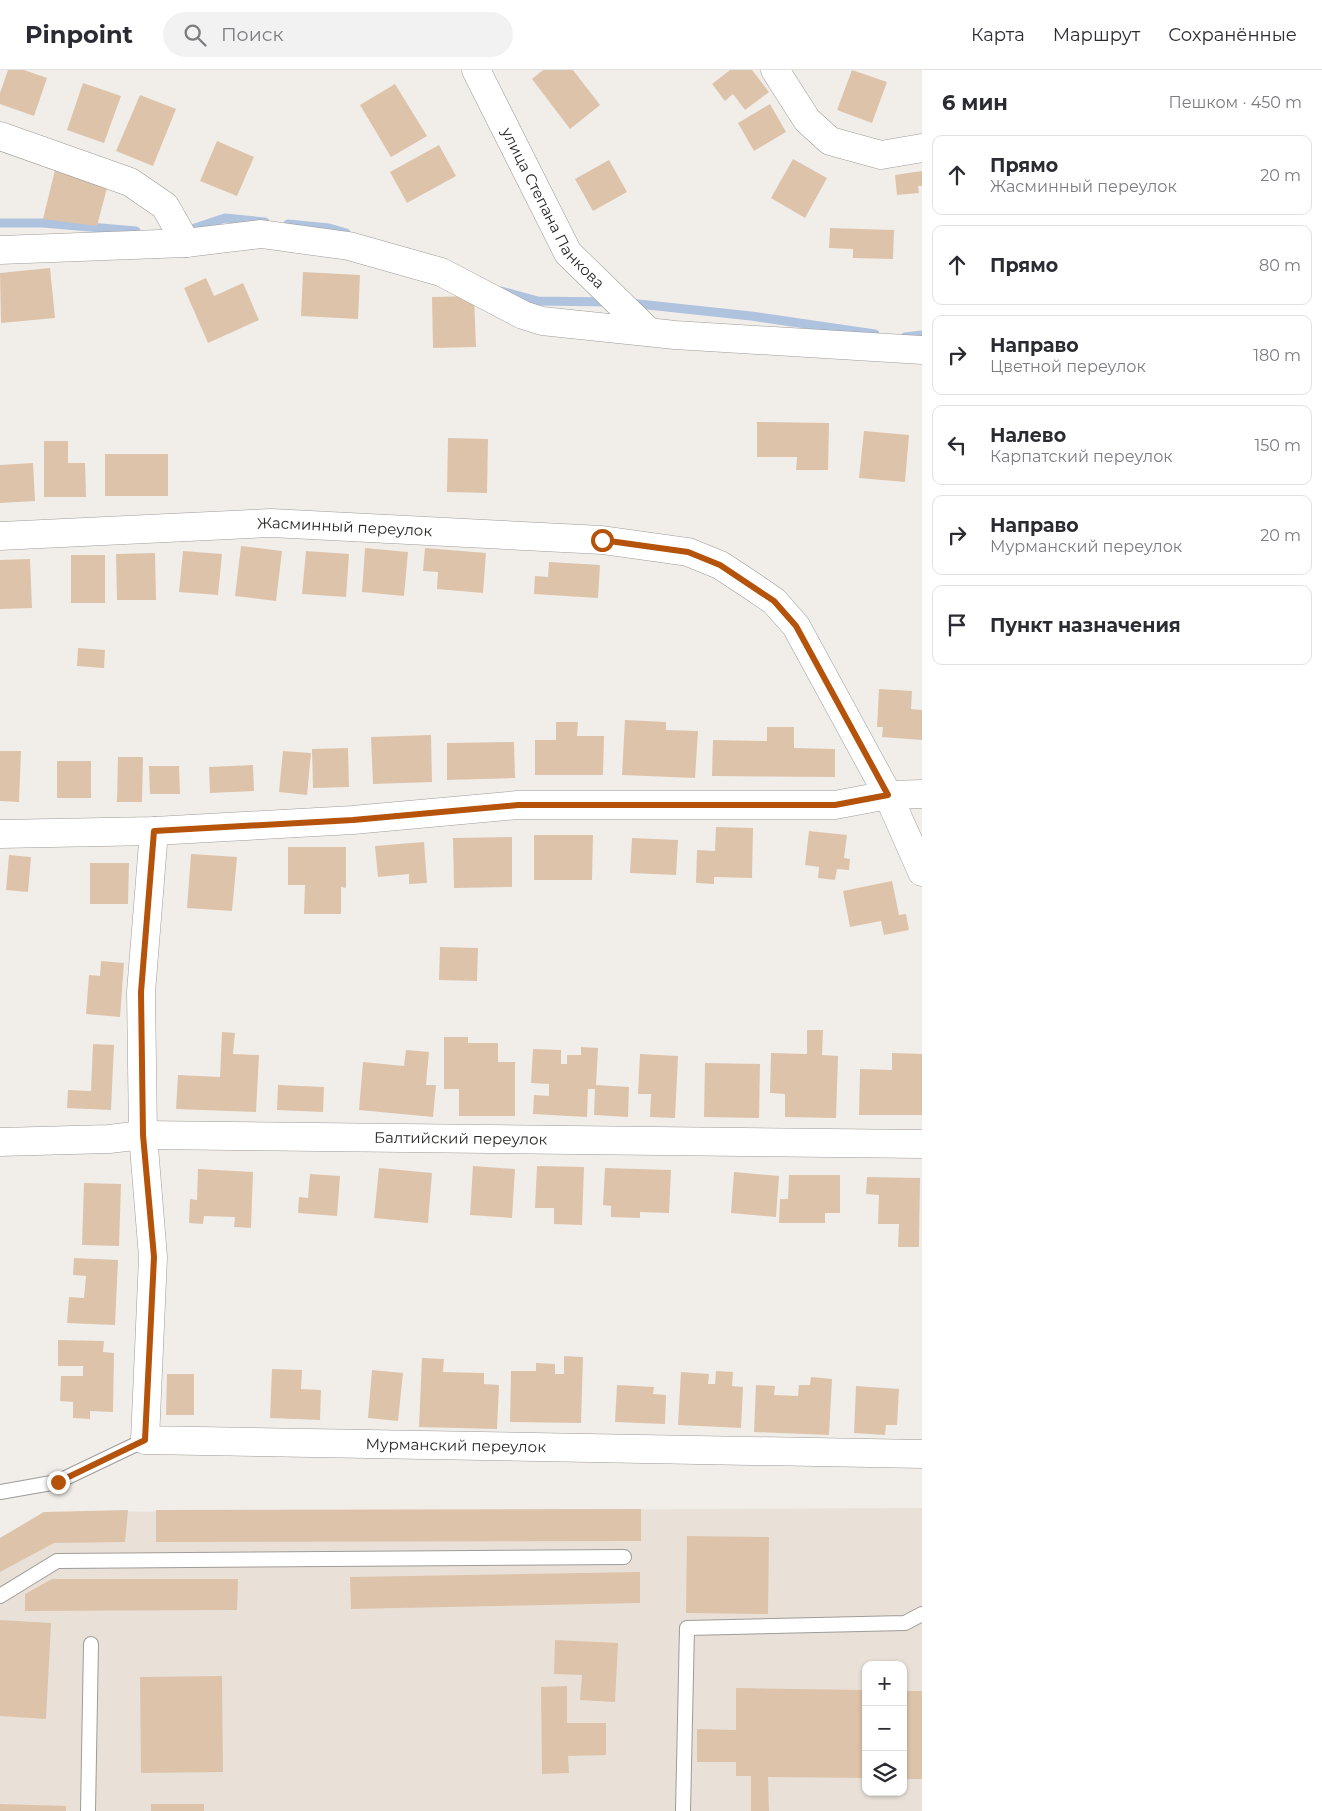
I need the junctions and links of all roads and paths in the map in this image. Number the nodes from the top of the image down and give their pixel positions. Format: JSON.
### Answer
{"nodes":[{"id":1,"x":476,"y":70,"type":"edge"},
{"id":2,"x":775,"y":70,"type":"edge"},
{"id":3,"x":0,"y":136,"type":"edge"},
{"id":4,"x":922,"y":148,"type":"edge"},
{"id":5,"x":186,"y":243,"type":"junction"},
{"id":6,"x":0,"y":250,"type":"edge"},
{"id":7,"x":653,"y":329,"type":"junction"},
{"id":8,"x":922,"y":350,"type":"edge"},
{"id":9,"x":0,"y":536,"type":"edge"},
{"id":10,"x":922,"y":794,"type":"edge"},
{"id":11,"x":888,"y":795,"type":"junction"},
{"id":12,"x":154,"y":831,"type":"junction"},
{"id":13,"x":0,"y":834,"type":"edge"},
{"id":14,"x":922,"y":872,"type":"edge"},
{"id":15,"x":143,"y":1135,"type":"junction"},
{"id":16,"x":0,"y":1142,"type":"edge"},
{"id":17,"x":922,"y":1144,"type":"edge"},
{"id":18,"x":145,"y":1440,"type":"junction"},
{"id":19,"x":922,"y":1454,"type":"edge"},
{"id":20,"x":0,"y":1492,"type":"edge"},
{"id":21,"x":624,"y":1557,"type":"dead end"},
{"id":22,"x":0,"y":1596,"type":"edge"},
{"id":23,"x":922,"y":1614,"type":"edge"},
{"id":24,"x":91,"y":1644,"type":"dead end"},
{"id":25,"x":88,"y":1811,"type":"edge"},
{"id":26,"x":683,"y":1811,"type":"edge"}],
"edges":[{"from":1,"to":7,"type":"street","name":"улица Степана Панкова"},
{"from":2,"to":4,"type":"street"},
{"from":3,"to":5,"type":"street"},
{"from":5,"to":6,"type":"street"},
{"from":5,"to":7,"type":"street"},
{"from":7,"to":8,"type":"street"},
{"from":9,"to":11,"type":"street","name":"Жасминный переулок"},
{"from":10,"to":11,"type":"street"},
{"from":11,"to":12,"type":"street"},
{"from":11,"to":14,"type":"street","name":"Жасминный переулок"},
{"from":12,"to":13,"type":"street"},
{"from":12,"to":15,"type":"street"},
{"from":15,"to":16,"type":"street","name":"Балтийский переулок"},
{"from":15,"to":17,"type":"street","name":"Балтийский переулок"},
{"from":15,"to":18,"type":"street"},
{"from":18,"to":19,"type":"street","name":"Мурманский переулок"},
{"from":18,"to":20,"type":"lane","name":"Мурманский переулок"},
{"from":21,"to":22,"type":"lane"},
{"from":23,"to":26,"type":"lane"},
{"from":24,"to":25,"type":"lane"}]}
